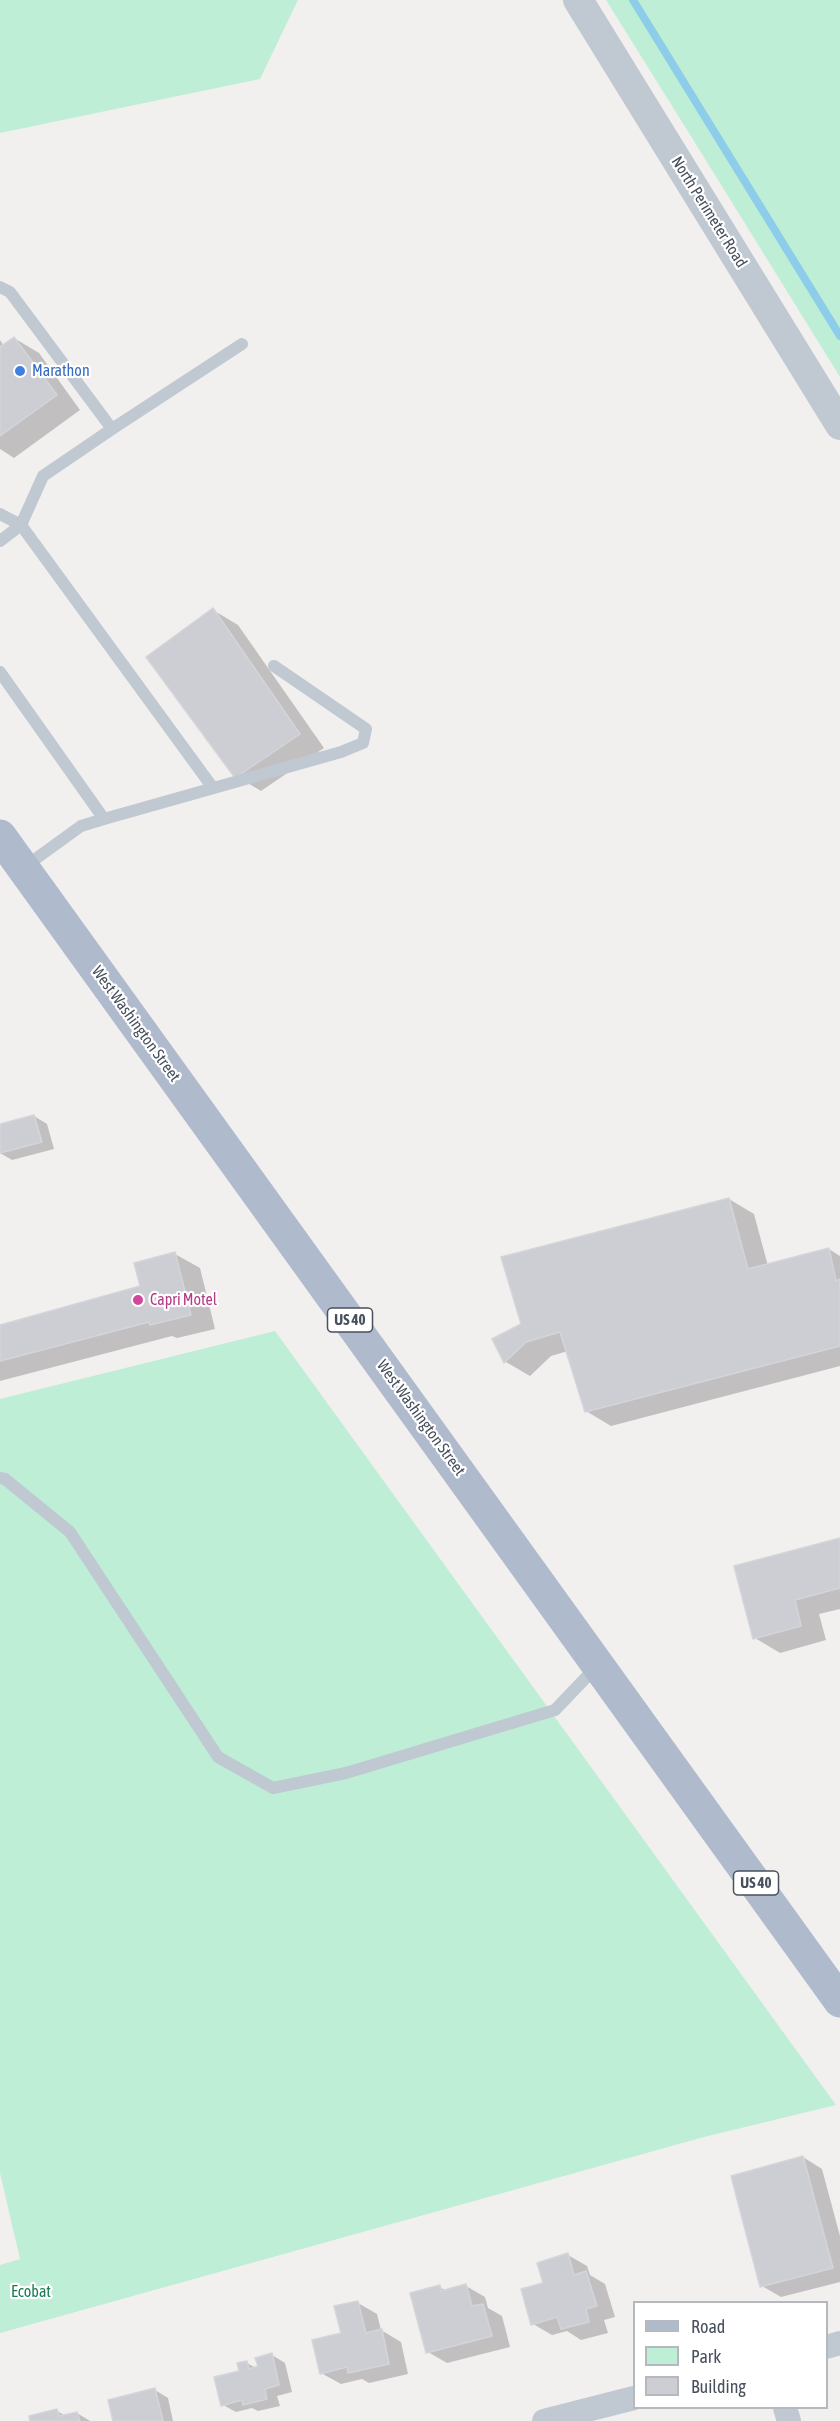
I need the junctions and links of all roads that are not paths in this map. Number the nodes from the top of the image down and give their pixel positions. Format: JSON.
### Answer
{"nodes":[{"id":1,"x":578,"y":0,"type":"edge"},
{"id":2,"x":0,"y":288,"type":"edge"},
{"id":3,"x":242,"y":344,"type":"dead end"},
{"id":4,"x":840,"y":424,"type":"edge"},
{"id":5,"x":112,"y":429,"type":"junction"},
{"id":6,"x":0,"y":514,"type":"edge"},
{"id":7,"x":21,"y":525,"type":"junction"},
{"id":8,"x":0,"y":541,"type":"edge"},
{"id":9,"x":274,"y":666,"type":"dead end"},
{"id":10,"x":0,"y":672,"type":"edge"},
{"id":11,"x":213,"y":788,"type":"junction"},
{"id":12,"x":104,"y":819,"type":"junction"},
{"id":13,"x":0,"y":836,"type":"edge"},
{"id":14,"x":23,"y":868,"type":"junction"},
{"id":15,"x":0,"y":1478,"type":"edge"},
{"id":16,"x":599,"y":1665,"type":"junction"},
{"id":17,"x":840,"y":2001,"type":"edge"},
{"id":18,"x":633,"y":2398,"type":"edge"},
{"id":19,"x":544,"y":2421,"type":"edge"}],
"edges":[{"from":1,"to":4,"type":"street","name":"North Perimeter Road"},
{"from":2,"to":5,"type":"lane"},
{"from":3,"to":5,"type":"lane"},
{"from":5,"to":7,"type":"lane"},
{"from":6,"to":7,"type":"lane"},
{"from":7,"to":8,"type":"lane"},
{"from":7,"to":11,"type":"lane"},
{"from":9,"to":11,"type":"lane"},
{"from":10,"to":12,"type":"lane"},
{"from":11,"to":12,"type":"lane"},
{"from":12,"to":14,"type":"lane"},
{"from":13,"to":14,"type":"main road","name":"West Washington Street","number":"US 40"},
{"from":14,"to":16,"type":"main road","name":"West Washington Street","number":"US 40"},
{"from":15,"to":16,"type":"lane"},
{"from":16,"to":17,"type":"main road","name":"West Washington Street","number":"US 40"},
{"from":18,"to":19,"type":"street"}]}
